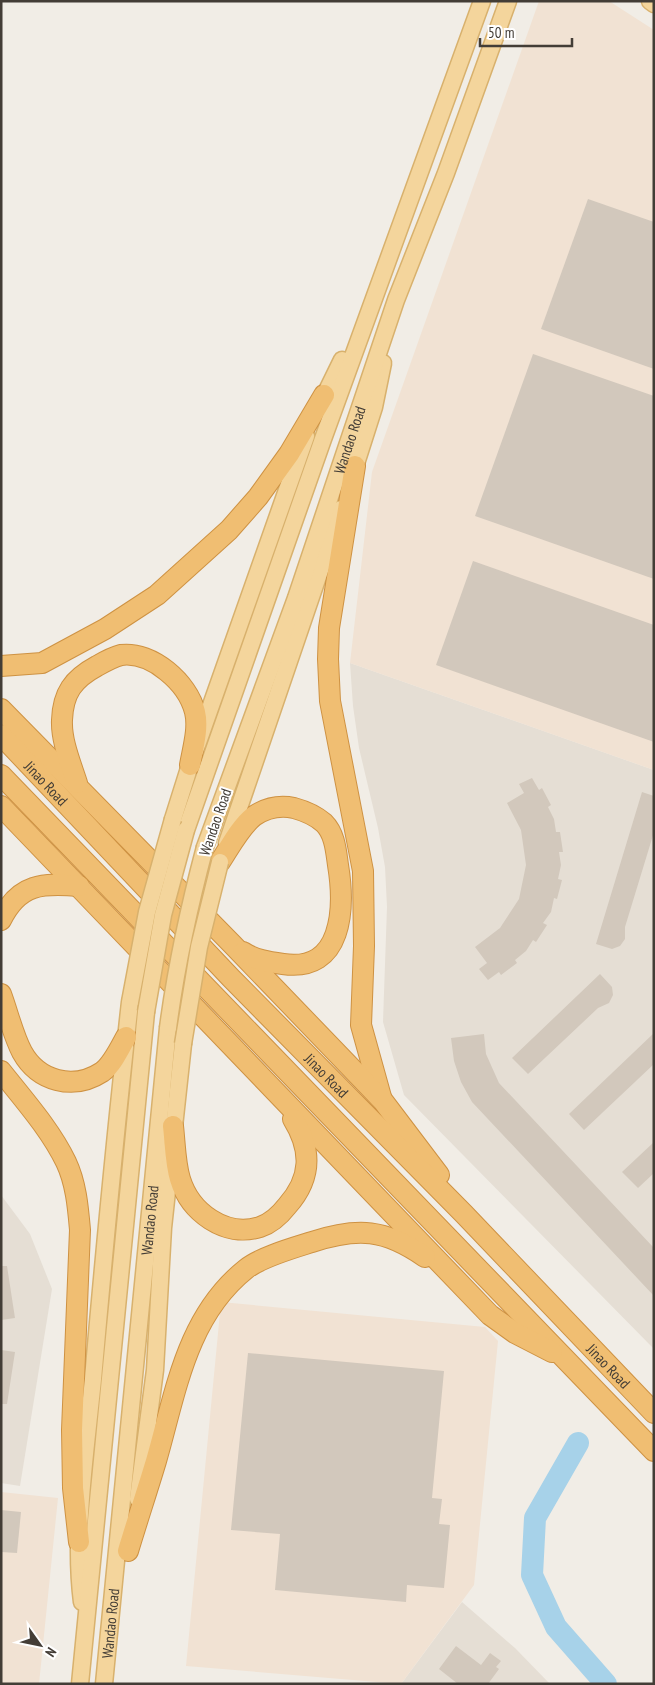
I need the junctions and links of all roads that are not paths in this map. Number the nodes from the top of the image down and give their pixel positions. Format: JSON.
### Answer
{"nodes":[{"id":1,"x":482,"y":1,"type":"edge"},
{"id":2,"x":508,"y":1,"type":"edge"},
{"id":3,"x":515,"y":1,"type":"edge"},
{"id":4,"x":650,"y":1,"type":"edge"},
{"id":5,"x":654,"y":4,"type":"edge"},
{"id":6,"x":476,"y":9,"type":"edge"},
{"id":7,"x":500,"y":24,"type":"junction"},
{"id":8,"x":374,"y":298,"type":"junction"},
{"id":9,"x":396,"y":300,"type":"junction"},
{"id":10,"x":324,"y":395,"type":"junction"},
{"id":11,"x":355,"y":466,"type":"junction"},
{"id":12,"x":1,"y":666,"type":"edge"},
{"id":13,"x":1,"y":709,"type":"edge"},
{"id":14,"x":1,"y":735,"type":"edge"},
{"id":15,"x":190,"y":764,"type":"junction"},
{"id":16,"x":1,"y":775,"type":"edge"},
{"id":17,"x":78,"y":788,"type":"junction"},
{"id":18,"x":1,"y":806,"type":"edge"},
{"id":19,"x":180,"y":825,"type":"junction"},
{"id":20,"x":220,"y":862,"type":"junction"},
{"id":21,"x":79,"y":886,"type":"junction"},
{"id":22,"x":1,"y":920,"type":"edge"},
{"id":23,"x":232,"y":944,"type":"junction"},
{"id":24,"x":1,"y":994,"type":"edge"},
{"id":25,"x":126,"y":1037,"type":"junction"},
{"id":26,"x":1,"y":1071,"type":"edge"},
{"id":27,"x":279,"y":1096,"type":"junction"},
{"id":28,"x":383,"y":1101,"type":"junction"},
{"id":29,"x":173,"y":1126,"type":"junction"},
{"id":30,"x":464,"y":1214,"type":"junction"},
{"id":31,"x":460,"y":1282,"type":"junction"},
{"id":32,"x":567,"y":1359,"type":"junction"},
{"id":33,"x":654,"y":1413,"type":"edge"},
{"id":34,"x":654,"y":1451,"type":"edge"},
{"id":35,"x":79,"y":1542,"type":"junction"},
{"id":36,"x":128,"y":1551,"type":"junction"},
{"id":37,"x":110,"y":1626,"type":"junction"},
{"id":38,"x":86,"y":1630,"type":"junction"},
{"id":39,"x":80,"y":1684,"type":"edge"},
{"id":40,"x":104,"y":1684,"type":"edge"}],
"edges":[{"from":1,"to":6,"type":"main road","name":"Wandao Road"},
{"from":2,"to":7,"type":"main road","name":"Wandao Road"},
{"from":3,"to":7,"type":"main road"},
{"from":4,"to":5,"type":"main road"},
{"from":6,"to":8,"type":"main road","name":"Wandao Road"},
{"from":7,"to":9,"type":"main road","name":"Wandao Road"},
{"from":8,"to":10,"type":"main road"},
{"from":8,"to":19,"type":"main road","name":"Wandao Road"},
{"from":9,"to":11,"type":"main road"},
{"from":9,"to":37,"type":"main road","name":"Wandao Road","bridge":true},
{"from":10,"to":12,"type":"highway"},
{"from":10,"to":15,"type":"main road"},
{"from":11,"to":20,"type":"main road"},
{"from":11,"to":28,"type":"highway"},
{"from":13,"to":17,"type":"highway"},
{"from":14,"to":30,"type":"highway","name":"Jinao Road"},
{"from":15,"to":17,"type":"highway"},
{"from":15,"to":19,"type":"main road"},
{"from":16,"to":32,"type":"highway","name":"Jinao Road"},
{"from":17,"to":23,"type":"highway"},
{"from":18,"to":21,"type":"highway"},
{"from":19,"to":25,"type":"main road","bridge":true},
{"from":19,"to":38,"type":"main road","name":"Wandao Road","bridge":true},
{"from":20,"to":23,"type":"highway"},
{"from":20,"to":29,"type":"main road","bridge":true},
{"from":21,"to":22,"type":"highway"},
{"from":21,"to":27,"type":"highway"},
{"from":23,"to":28,"type":"highway"},
{"from":24,"to":25,"type":"highway"},
{"from":25,"to":35,"type":"main road"},
{"from":26,"to":35,"type":"highway"},
{"from":27,"to":29,"type":"highway"},
{"from":27,"to":31,"type":"highway"},
{"from":28,"to":30,"type":"highway"},
{"from":29,"to":36,"type":"main road"},
{"from":30,"to":33,"type":"highway","name":"Jinao Road"},
{"from":31,"to":32,"type":"highway"},
{"from":31,"to":36,"type":"highway"},
{"from":32,"to":34,"type":"highway","name":"Jinao Road"},
{"from":35,"to":38,"type":"main road"},
{"from":36,"to":37,"type":"main road"},
{"from":37,"to":40,"type":"main road","name":"Wandao Road"},
{"from":38,"to":39,"type":"main road","name":"Wandao Road"}]}
